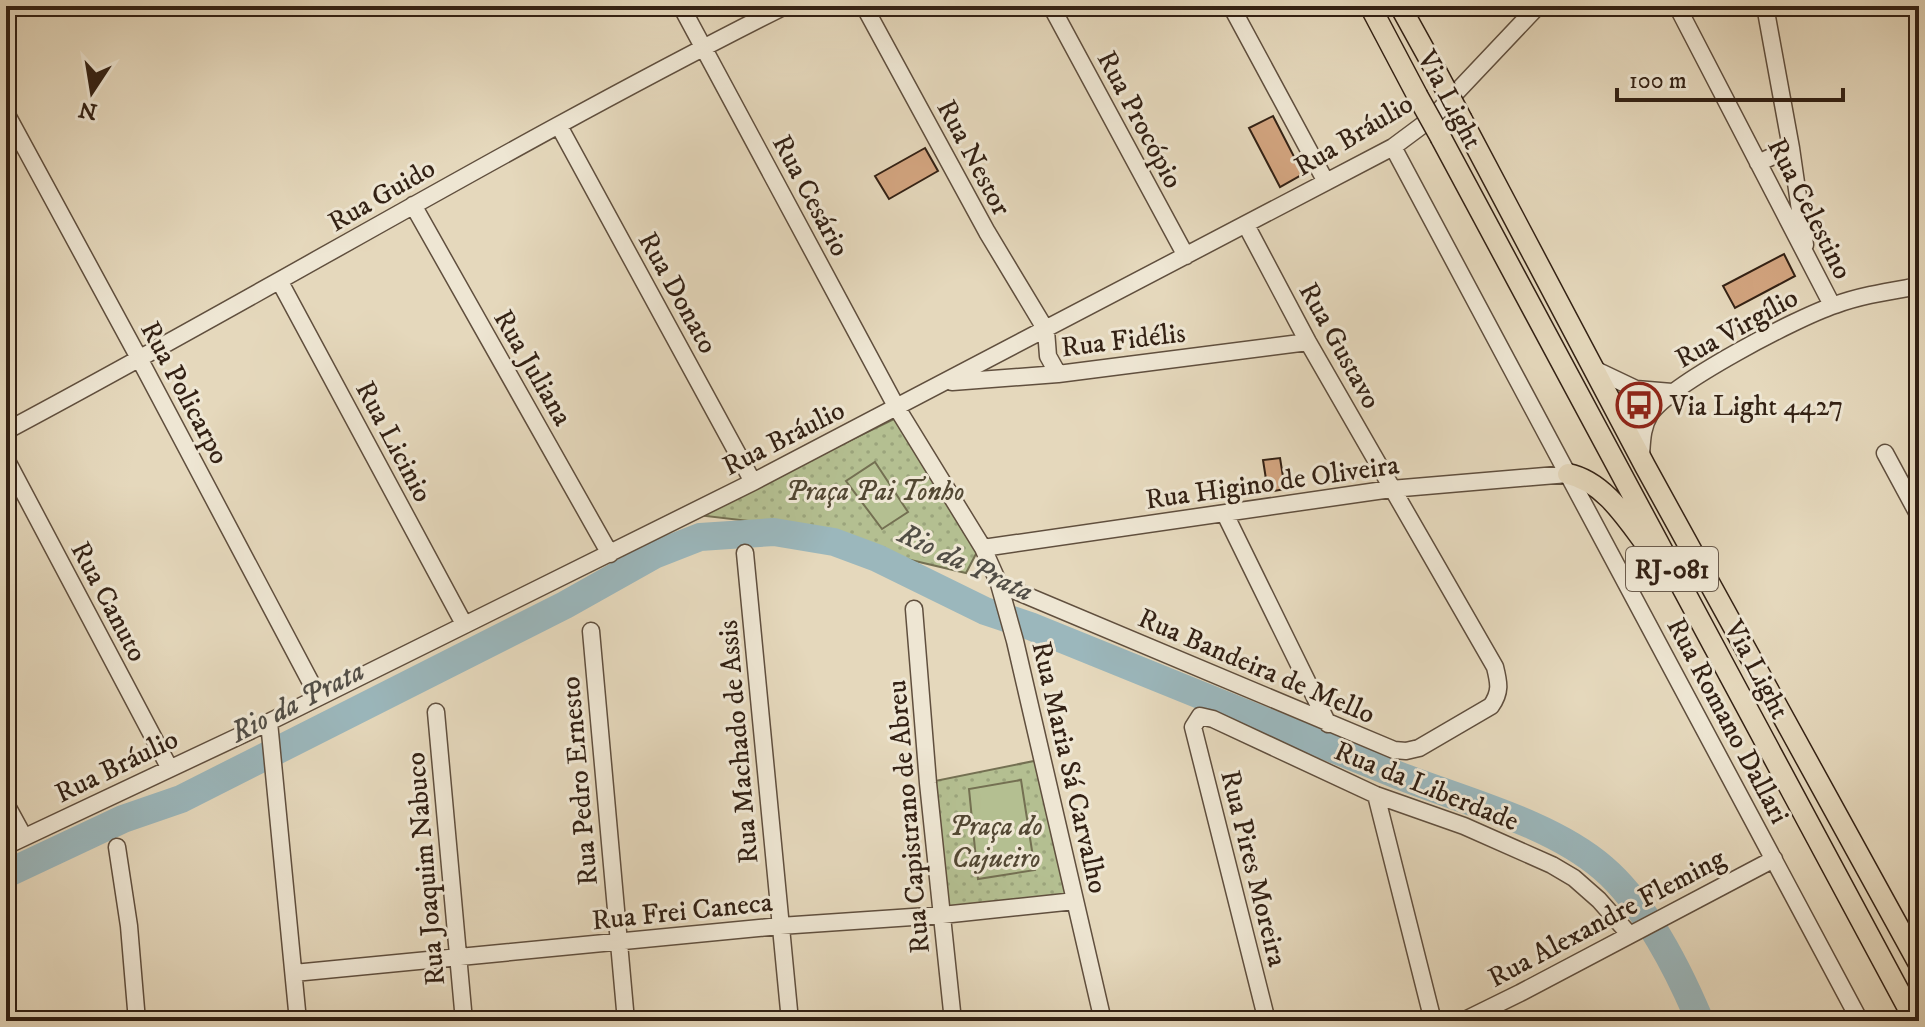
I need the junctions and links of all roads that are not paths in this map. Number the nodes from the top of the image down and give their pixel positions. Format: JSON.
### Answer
{"nodes":[{"id":1,"x":681,"y":6,"type":"edge"},
{"id":2,"x":785,"y":6,"type":"edge"},
{"id":3,"x":864,"y":6,"type":"edge"},
{"id":4,"x":1051,"y":6,"type":"edge"},
{"id":5,"x":1231,"y":6,"type":"edge"},
{"id":6,"x":1370,"y":6,"type":"edge"},
{"id":7,"x":1400,"y":6,"type":"edge"},
{"id":8,"x":1538,"y":6,"type":"edge"},
{"id":9,"x":1677,"y":6,"type":"edge"},
{"id":10,"x":1765,"y":6,"type":"edge"},
{"id":11,"x":703,"y":47,"type":"junction"},
{"id":12,"x":6,"y":113,"type":"edge"},
{"id":13,"x":559,"y":126,"type":"junction"},
{"id":14,"x":1393,"y":147,"type":"junction"},
{"id":15,"x":1791,"y":148,"type":"junction"},
{"id":16,"x":1758,"y":163,"type":"junction"},
{"id":17,"x":1326,"y":182,"type":"junction"},
{"id":18,"x":413,"y":205,"type":"junction"},
{"id":19,"x":1246,"y":225,"type":"junction"},
{"id":20,"x":1186,"y":256,"type":"junction"},
{"id":21,"x":1806,"y":256,"type":"junction"},
{"id":22,"x":280,"y":282,"type":"junction"},
{"id":23,"x":1919,"y":286,"type":"edge"},
{"id":24,"x":1832,"y":305,"type":"junction"},
{"id":25,"x":1046,"y":330,"type":"junction"},
{"id":26,"x":1308,"y":342,"type":"junction"},
{"id":27,"x":140,"y":360,"type":"junction"},
{"id":28,"x":1596,"y":370,"type":"junction"},
{"id":29,"x":1058,"y":374,"type":"junction"},
{"id":30,"x":944,"y":383,"type":"junction"},
{"id":31,"x":1672,"y":392,"type":"junction"},
{"id":32,"x":897,"y":408,"type":"junction"},
{"id":33,"x":6,"y":431,"type":"edge"},
{"id":34,"x":1885,"y":453,"type":"dead end"},
{"id":35,"x":1641,"y":456,"type":"junction"},
{"id":36,"x":6,"y":459,"type":"edge"},
{"id":37,"x":1568,"y":474,"type":"junction"},
{"id":38,"x":753,"y":482,"type":"junction"},
{"id":39,"x":1391,"y":489,"type":"junction"},
{"id":40,"x":1912,"y":490,"type":"edge"},
{"id":41,"x":1225,"y":514,"type":"junction"},
{"id":42,"x":1919,"y":516,"type":"edge"},
{"id":43,"x":983,"y":548,"type":"junction"},
{"id":44,"x":745,"y":553,"type":"dead end"},
{"id":45,"x":610,"y":554,"type":"junction"},
{"id":46,"x":999,"y":584,"type":"junction"},
{"id":47,"x":1683,"y":590,"type":"junction"},
{"id":48,"x":914,"y":609,"type":"dead end"},
{"id":49,"x":464,"y":624,"type":"junction"},
{"id":50,"x":591,"y":631,"type":"dead end"},
{"id":51,"x":318,"y":696,"type":"junction"},
{"id":52,"x":1491,"y":706,"type":"joint"},
{"id":53,"x":436,"y":712,"type":"dead end"},
{"id":54,"x":269,"y":722,"type":"junction"},
{"id":55,"x":1328,"y":724,"type":"junction"},
{"id":56,"x":1193,"y":727,"type":"joint"},
{"id":57,"x":169,"y":767,"type":"junction"},
{"id":58,"x":1376,"y":795,"type":"junction"},
{"id":59,"x":6,"y":804,"type":"edge"},
{"id":60,"x":24,"y":837,"type":"junction"},
{"id":61,"x":6,"y":846,"type":"edge"},
{"id":62,"x":117,"y":847,"type":"dead end"},
{"id":63,"x":1774,"y":859,"type":"junction"},
{"id":64,"x":1075,"y":901,"type":"junction"},
{"id":65,"x":942,"y":915,"type":"junction"},
{"id":66,"x":780,"y":926,"type":"junction"},
{"id":67,"x":1635,"y":932,"type":"junction"},
{"id":68,"x":619,"y":943,"type":"junction"},
{"id":69,"x":459,"y":956,"type":"junction"},
{"id":70,"x":1919,"y":964,"type":"edge"},
{"id":71,"x":294,"y":973,"type":"junction"},
{"id":72,"x":137,"y":1021,"type":"edge"},
{"id":73,"x":298,"y":1021,"type":"edge"},
{"id":74,"x":464,"y":1021,"type":"edge"},
{"id":75,"x":626,"y":1021,"type":"edge"},
{"id":76,"x":790,"y":1021,"type":"edge"},
{"id":77,"x":953,"y":1021,"type":"edge"},
{"id":78,"x":1103,"y":1021,"type":"edge"},
{"id":79,"x":1267,"y":1021,"type":"edge"},
{"id":80,"x":1433,"y":1021,"type":"edge"},
{"id":81,"x":1463,"y":1021,"type":"edge"},
{"id":82,"x":1860,"y":1021,"type":"edge"},
{"id":83,"x":1915,"y":1021,"type":"edge"}],
"edges":[{"from":1,"to":11,"type":"street","name":"Rua Cesário"},
{"from":2,"to":11,"type":"street","name":"Rua Guido"},
{"from":3,"to":25,"type":"street","name":"Rua Nestor"},
{"from":4,"to":20,"type":"street","name":"Rua Procópio"},
{"from":5,"to":17,"type":"street"},
{"from":6,"to":47,"type":"main road","name":"Via Light","number":"RJ-081","bridge":true},
{"from":7,"to":28,"type":"main road","name":"Via Light","number":"RJ-081","bridge":true},
{"from":8,"to":14,"type":"street","name":"Rua Bráulio"},
{"from":9,"to":16,"type":"street","name":"Rua Celestino"},
{"from":10,"to":15,"type":"street"},
{"from":11,"to":13,"type":"street","name":"Rua Guido"},
{"from":11,"to":32,"type":"street","name":"Rua Cesário"},
{"from":12,"to":27,"type":"street","name":"Rua Policarpo"},
{"from":13,"to":18,"type":"street","name":"Rua Guido"},
{"from":13,"to":38,"type":"street","name":"Rua Donato"},
{"from":14,"to":17,"type":"street","name":"Rua Bráulio"},
{"from":14,"to":37,"type":"street","name":"Rua Romano Dallari"},
{"from":15,"to":16,"type":"street"},
{"from":15,"to":21,"type":"street"},
{"from":16,"to":21,"type":"street","name":"Rua Celestino"},
{"from":17,"to":19,"type":"street","name":"Rua Bráulio"},
{"from":18,"to":22,"type":"street","name":"Rua Guido"},
{"from":18,"to":45,"type":"street","name":"Rua Juliana"},
{"from":19,"to":20,"type":"street","name":"Rua Bráulio"},
{"from":19,"to":26,"type":"street","name":"Rua Gustavo"},
{"from":20,"to":25,"type":"street","name":"Rua Bráulio"},
{"from":21,"to":24,"type":"street","name":"Rua Celestino"},
{"from":22,"to":27,"type":"street","name":"Rua Guido"},
{"from":22,"to":49,"type":"street","name":"Rua Licinio"},
{"from":23,"to":24,"type":"street","name":"Rua Virgílio"},
{"from":24,"to":31,"type":"street","name":"Rua Virgílio"},
{"from":25,"to":29,"type":"street","name":"Rua Nestor"},
{"from":25,"to":30,"type":"street","name":"Rua Bráulio"},
{"from":26,"to":29,"type":"street","name":"Rua Fidélis"},
{"from":26,"to":39,"type":"street","name":"Rua Gustavo"},
{"from":27,"to":33,"type":"street","name":"Rua Guido"},
{"from":27,"to":51,"type":"street","name":"Rua Policarpo"},
{"from":28,"to":31,"type":"street","name":"Rua Virgílio"},
{"from":28,"to":35,"type":"main road","name":"Via Light","number":"RJ-081"},
{"from":29,"to":30,"type":"street","name":"Rua Fidélis"},
{"from":30,"to":32,"type":"street","name":"Rua Bráulio"},
{"from":31,"to":35,"type":"street","name":"Rua Virgílio"},
{"from":32,"to":38,"type":"street","name":"Rua Bráulio"},
{"from":32,"to":43,"type":"street","name":"Rua Maria Sá Carvalho"},
{"from":34,"to":40,"type":"street"},
{"from":35,"to":70,"type":"main road","name":"Via Light","number":"RJ-081"},
{"from":36,"to":57,"type":"street","name":"Rua Canuto"},
{"from":37,"to":39,"type":"street","name":"Rua Higino de Oliveira"},
{"from":37,"to":47,"type":"main road"},
{"from":37,"to":63,"type":"street","name":"Rua Romano Dallari"},
{"from":38,"to":45,"type":"street","name":"Rua Bráulio"},
{"from":39,"to":41,"type":"street","name":"Rua Higino de Oliveira"},
{"from":39,"to":52,"type":"street","name":"Rua Gustavo"},
{"from":40,"to":42,"type":"street"},
{"from":41,"to":43,"type":"street","name":"Rua Higino de Oliveira"},
{"from":41,"to":55,"type":"street"},
{"from":43,"to":46,"type":"street","name":"Rua Maria Sá Carvalho"},
{"from":44,"to":66,"type":"street","name":"Rua Machado de Assis"},
{"from":45,"to":49,"type":"street","name":"Rua Bráulio"},
{"from":46,"to":55,"type":"street","name":"Rua Bandeira de Mello"},
{"from":46,"to":64,"type":"street","name":"Rua Maria Sá Carvalho"},
{"from":47,"to":83,"type":"main road","name":"Via Light","number":"RJ-081"},
{"from":48,"to":65,"type":"street","name":"Rua Capistrano de Abreu"},
{"from":49,"to":51,"type":"street","name":"Rua Bráulio"},
{"from":50,"to":68,"type":"street","name":"Rua Pedro Ernesto"},
{"from":51,"to":54,"type":"street","name":"Rua Bráulio"},
{"from":52,"to":55,"type":"street","name":"Rua Bandeira de Mello"},
{"from":53,"to":69,"type":"street","name":"Rua Joaquim Nabuco"},
{"from":54,"to":57,"type":"street","name":"Rua Bráulio"},
{"from":54,"to":71,"type":"street"},
{"from":56,"to":58,"type":"street","name":"Rua da Liberdade"},
{"from":56,"to":79,"type":"street","name":"Rua Pires Moreira"},
{"from":57,"to":60,"type":"street","name":"Rua Bráulio"},
{"from":58,"to":67,"type":"street","name":"Rua da Liberdade"},
{"from":58,"to":80,"type":"street"},
{"from":59,"to":60,"type":"street"},
{"from":60,"to":61,"type":"street","name":"Rua Bráulio"},
{"from":62,"to":72,"type":"street"},
{"from":63,"to":67,"type":"street","name":"Rua Alexandre Fleming"},
{"from":63,"to":82,"type":"street","name":"Rua Romano Dallari"},
{"from":64,"to":65,"type":"street","name":"Rua Frei Caneca"},
{"from":64,"to":78,"type":"street","name":"Rua Maria Sá Carvalho"},
{"from":65,"to":66,"type":"street","name":"Rua Frei Caneca"},
{"from":65,"to":77,"type":"street","name":"Rua Capistrano de Abreu"},
{"from":66,"to":68,"type":"street","name":"Rua Frei Caneca"},
{"from":66,"to":76,"type":"street","name":"Rua Machado de Assis"},
{"from":67,"to":81,"type":"street","name":"Rua Alexandre Fleming"},
{"from":68,"to":69,"type":"street","name":"Rua Frei Caneca"},
{"from":68,"to":75,"type":"street","name":"Rua Pedro Ernesto"},
{"from":69,"to":71,"type":"street","name":"Rua Frei Caneca"},
{"from":69,"to":74,"type":"street","name":"Rua Joaquim Nabuco"},
{"from":71,"to":73,"type":"street"}]}
